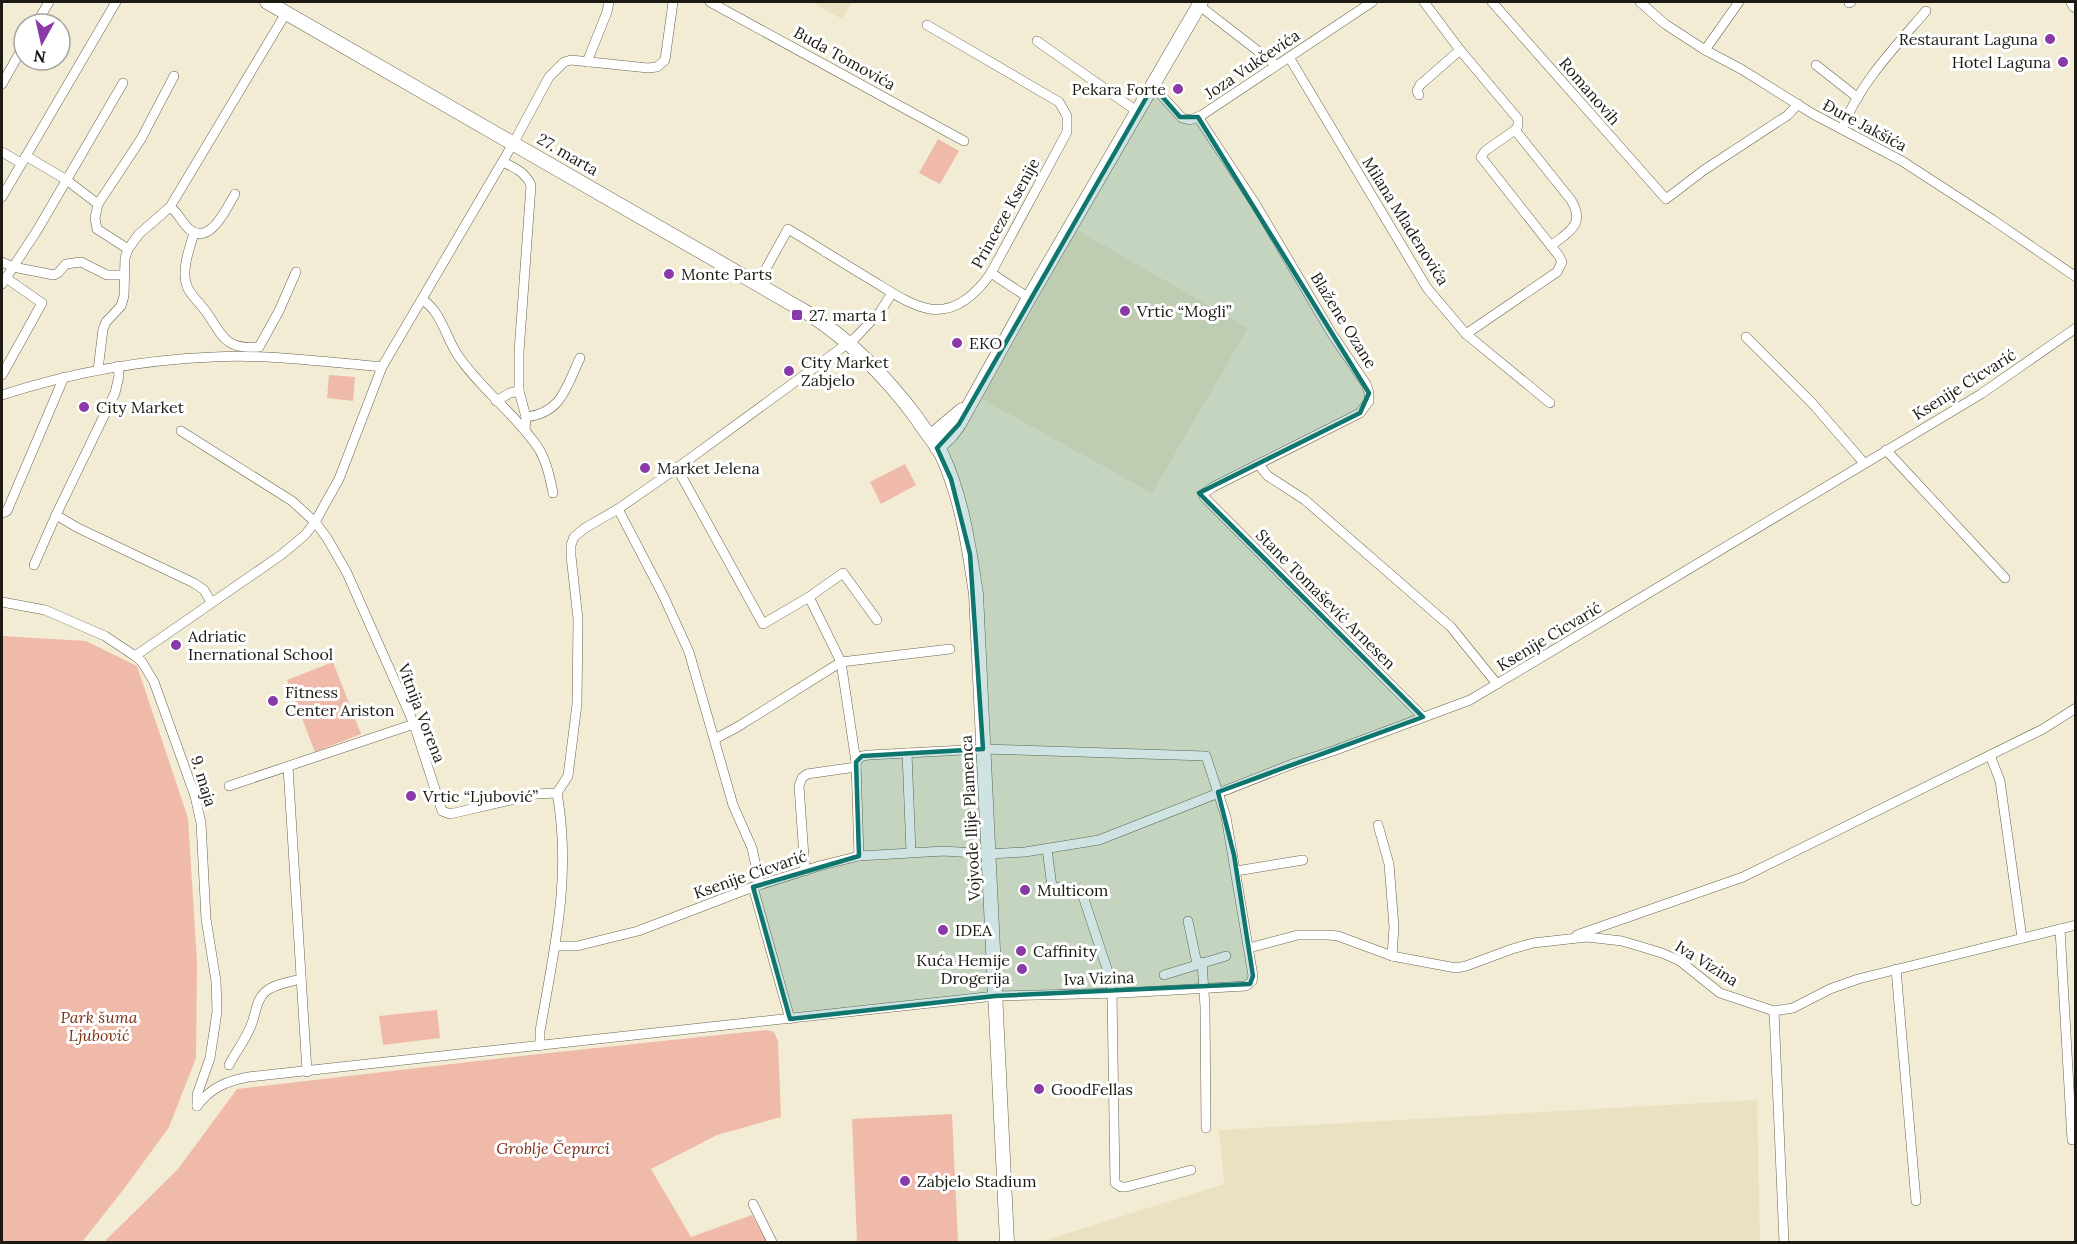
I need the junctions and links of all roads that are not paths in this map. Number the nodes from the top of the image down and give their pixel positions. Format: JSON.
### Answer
{"nodes":[{"id":1,"x":116,"y":2,"type":"edge"},
{"id":2,"x":267,"y":2,"type":"edge"},
{"id":3,"x":609,"y":2,"type":"edge"},
{"id":4,"x":673,"y":2,"type":"edge"},
{"id":5,"x":710,"y":2,"type":"edge"},
{"id":6,"x":1372,"y":2,"type":"edge"},
{"id":7,"x":1424,"y":2,"type":"edge"},
{"id":8,"x":1492,"y":2,"type":"edge"},
{"id":9,"x":1640,"y":2,"type":"edge"},
{"id":10,"x":1739,"y":2,"type":"edge"},
{"id":11,"x":1198,"y":3,"type":"edge"},
{"id":12,"x":1926,"y":11,"type":"dead end"},
{"id":13,"x":286,"y":13,"type":"junction"},
{"id":14,"x":927,"y":25,"type":"dead end"},
{"id":15,"x":1037,"y":41,"type":"dead end"},
{"id":16,"x":1460,"y":50,"type":"junction"},
{"id":17,"x":1705,"y":50,"type":"junction"},
{"id":18,"x":1289,"y":57,"type":"junction"},
{"id":19,"x":587,"y":62,"type":"junction"},
{"id":20,"x":1276,"y":65,"type":"junction"},
{"id":21,"x":1816,"y":65,"type":"dead end"},
{"id":22,"x":12,"y":66,"type":"edge"},
{"id":23,"x":174,"y":76,"type":"dead end"},
{"id":24,"x":123,"y":83,"type":"dead end"},
{"id":25,"x":2,"y":84,"type":"edge"},
{"id":26,"x":1153,"y":86,"type":"junction"},
{"id":27,"x":1419,"y":95,"type":"dead end"},
{"id":28,"x":1858,"y":98,"type":"junction"},
{"id":29,"x":1798,"y":104,"type":"junction"},
{"id":30,"x":1138,"y":112,"type":"junction"},
{"id":31,"x":1198,"y":117,"type":"junction"},
{"id":32,"x":1842,"y":129,"type":"junction"},
{"id":33,"x":1515,"y":130,"type":"junction"},
{"id":34,"x":964,"y":141,"type":"dead end"},
{"id":35,"x":514,"y":142,"type":"junction"},
{"id":36,"x":2,"y":152,"type":"edge"},
{"id":37,"x":24,"y":159,"type":"junction"},
{"id":38,"x":503,"y":162,"type":"junction"},
{"id":39,"x":65,"y":179,"type":"junction"},
{"id":40,"x":235,"y":194,"type":"dead end"},
{"id":41,"x":2,"y":197,"type":"edge"},
{"id":42,"x":98,"y":204,"type":"junction"},
{"id":43,"x":170,"y":207,"type":"junction"},
{"id":44,"x":194,"y":233,"type":"junction"},
{"id":45,"x":1551,"y":246,"type":"junction"},
{"id":46,"x":128,"y":249,"type":"junction"},
{"id":47,"x":2,"y":262,"type":"edge"},
{"id":48,"x":13,"y":267,"type":"junction"},
{"id":49,"x":296,"y":272,"type":"dead end"},
{"id":50,"x":991,"y":273,"type":"junction"},
{"id":51,"x":124,"y":275,"type":"junction"},
{"id":52,"x":2076,"y":277,"type":"edge"},
{"id":53,"x":4,"y":281,"type":"edge"},
{"id":54,"x":759,"y":283,"type":"junction"},
{"id":55,"x":892,"y":293,"type":"junction"},
{"id":56,"x":1029,"y":298,"type":"junction"},
{"id":57,"x":423,"y":300,"type":"junction"},
{"id":58,"x":2076,"y":328,"type":"edge"},
{"id":59,"x":1466,"y":334,"type":"junction"},
{"id":60,"x":1746,"y":337,"type":"dead end"},
{"id":61,"x":849,"y":343,"type":"junction"},
{"id":62,"x":260,"y":348,"type":"junction"},
{"id":63,"x":262,"y":358,"type":"junction"},
{"id":64,"x":580,"y":358,"type":"dead end"},
{"id":65,"x":118,"y":366,"type":"junction"},
{"id":66,"x":382,"y":367,"type":"junction"},
{"id":67,"x":98,"y":370,"type":"junction"},
{"id":68,"x":2,"y":375,"type":"edge"},
{"id":69,"x":64,"y":377,"type":"junction"},
{"id":70,"x":519,"y":391,"type":"junction"},
{"id":71,"x":2,"y":395,"type":"edge"},
{"id":72,"x":496,"y":400,"type":"junction"},
{"id":73,"x":1550,"y":403,"type":"dead end"},
{"id":74,"x":526,"y":417,"type":"junction"},
{"id":75,"x":525,"y":430,"type":"junction"},
{"id":76,"x":182,"y":431,"type":"dead end"},
{"id":77,"x":933,"y":442,"type":"junction"},
{"id":78,"x":1886,"y":450,"type":"junction"},
{"id":79,"x":1864,"y":463,"type":"junction"},
{"id":80,"x":1258,"y":464,"type":"junction"},
{"id":81,"x":677,"y":468,"type":"junction"},
{"id":82,"x":554,"y":493,"type":"dead end"},
{"id":83,"x":1208,"y":502,"type":"joint"},
{"id":84,"x":618,"y":509,"type":"junction"},
{"id":85,"x":2,"y":513,"type":"edge"},
{"id":86,"x":56,"y":515,"type":"junction"},
{"id":87,"x":315,"y":522,"type":"junction"},
{"id":88,"x":34,"y":564,"type":"dead end"},
{"id":89,"x":2005,"y":578,"type":"dead end"},
{"id":90,"x":808,"y":597,"type":"junction"},
{"id":91,"x":2,"y":602,"type":"edge"},
{"id":92,"x":211,"y":602,"type":"junction"},
{"id":93,"x":877,"y":620,"type":"dead end"},
{"id":94,"x":950,"y":649,"type":"dead end"},
{"id":95,"x":135,"y":656,"type":"junction"},
{"id":96,"x":841,"y":662,"type":"junction"},
{"id":97,"x":1497,"y":684,"type":"junction"},
{"id":98,"x":2076,"y":708,"type":"edge"},
{"id":99,"x":1423,"y":717,"type":"junction"},
{"id":100,"x":414,"y":724,"type":"junction"},
{"id":101,"x":716,"y":739,"type":"junction"},
{"id":102,"x":983,"y":749,"type":"junction"},
{"id":103,"x":907,"y":753,"type":"junction"},
{"id":104,"x":1990,"y":755,"type":"junction"},
{"id":105,"x":856,"y":764,"type":"junction"},
{"id":106,"x":288,"y":767,"type":"junction"},
{"id":107,"x":229,"y":786,"type":"dead end"},
{"id":108,"x":1218,"y":792,"type":"junction"},
{"id":109,"x":557,"y":793,"type":"junction"},
{"id":110,"x":1378,"y":825,"type":"dead end"},
{"id":111,"x":1047,"y":849,"type":"junction"},
{"id":112,"x":911,"y":852,"type":"junction"},
{"id":113,"x":988,"y":854,"type":"junction"},
{"id":114,"x":859,"y":856,"type":"junction"},
{"id":115,"x":1303,"y":860,"type":"dead end"},
{"id":116,"x":805,"y":871,"type":"junction"},
{"id":117,"x":1236,"y":871,"type":"junction"},
{"id":118,"x":756,"y":886,"type":"junction"},
{"id":119,"x":1188,"y":921,"type":"dead end"},
{"id":120,"x":2076,"y":925,"type":"edge"},
{"id":121,"x":2060,"y":929,"type":"junction"},
{"id":122,"x":2022,"y":938,"type":"junction"},
{"id":123,"x":1565,"y":939,"type":"junction"},
{"id":124,"x":556,"y":946,"type":"junction"},
{"id":125,"x":1249,"y":948,"type":"junction"},
{"id":126,"x":1226,"y":956,"type":"dead end"},
{"id":127,"x":1392,"y":956,"type":"junction"},
{"id":128,"x":1199,"y":963,"type":"junction"},
{"id":129,"x":1896,"y":969,"type":"junction"},
{"id":130,"x":1164,"y":975,"type":"dead end"},
{"id":131,"x":301,"y":979,"type":"junction"},
{"id":132,"x":1204,"y":987,"type":"junction"},
{"id":133,"x":1112,"y":993,"type":"junction"},
{"id":134,"x":995,"y":996,"type":"junction"},
{"id":135,"x":1774,"y":1011,"type":"junction"},
{"id":136,"x":790,"y":1019,"type":"junction"},
{"id":137,"x":540,"y":1046,"type":"junction"},
{"id":138,"x":229,"y":1065,"type":"dead end"},
{"id":139,"x":207,"y":1069,"type":"junction"},
{"id":140,"x":307,"y":1072,"type":"junction"},
{"id":141,"x":228,"y":1082,"type":"junction"},
{"id":142,"x":1206,"y":1128,"type":"dead end"},
{"id":143,"x":2072,"y":1140,"type":"dead end"},
{"id":144,"x":1191,"y":1170,"type":"dead end"},
{"id":145,"x":1916,"y":1201,"type":"dead end"},
{"id":146,"x":753,"y":1204,"type":"dead end"},
{"id":147,"x":772,"y":1242,"type":"edge"},
{"id":148,"x":1007,"y":1242,"type":"edge"},
{"id":149,"x":1784,"y":1242,"type":"edge"}],
"edges":[{"from":1,"to":37,"type":"street"},
{"from":2,"to":13,"type":"street","name":"27. marta"},
{"from":3,"to":19,"type":"street"},
{"from":4,"to":19,"type":"street"},
{"from":5,"to":34,"type":"street","name":"Buda Tomovića"},
{"from":6,"to":18,"type":"street","name":"Joza Vukčevića"},
{"from":7,"to":16,"type":"street"},
{"from":8,"to":29,"type":"street","name":"Romanovih"},
{"from":9,"to":17,"type":"street","name":"Đure Jakšića"},
{"from":10,"to":17,"type":"street"},
{"from":11,"to":20,"type":"street"},
{"from":11,"to":26,"type":"street"},
{"from":12,"to":28,"type":"street"},
{"from":13,"to":35,"type":"street","name":"27. marta"},
{"from":13,"to":43,"type":"street"},
{"from":14,"to":50,"type":"street","name":"Princeze Ksenije"},
{"from":15,"to":30,"type":"street"},
{"from":16,"to":27,"type":"street"},
{"from":16,"to":33,"type":"street"},
{"from":17,"to":29,"type":"street","name":"Đure Jakšića"},
{"from":18,"to":20,"type":"street","name":"Joza Vukčevića"},
{"from":18,"to":59,"type":"street","name":"Milana Mladenovića"},
{"from":19,"to":35,"type":"street"},
{"from":20,"to":31,"type":"street","name":"Joza Vukčevića"},
{"from":21,"to":28,"type":"street"},
{"from":22,"to":25,"type":"street"},
{"from":23,"to":42,"type":"street"},
{"from":24,"to":39,"type":"street"},
{"from":26,"to":30,"type":"street"},
{"from":26,"to":31,"type":"street","name":"Joza Vukčevića"},
{"from":28,"to":32,"type":"street"},
{"from":29,"to":32,"type":"street","name":"Đure Jakšića"},
{"from":30,"to":56,"type":"street"},
{"from":31,"to":80,"type":"street","name":"Blažene Ozane"},
{"from":32,"to":52,"type":"street","name":"Đure Jakšića"},
{"from":33,"to":45,"type":"street"},
{"from":33,"to":45,"type":"street"},
{"from":35,"to":38,"type":"street"},
{"from":35,"to":54,"type":"street","name":"27. marta"},
{"from":36,"to":37,"type":"street"},
{"from":37,"to":39,"type":"street"},
{"from":37,"to":41,"type":"street"},
{"from":38,"to":57,"type":"street"},
{"from":38,"to":70,"type":"street"},
{"from":39,"to":42,"type":"street"},
{"from":39,"to":48,"type":"street"},
{"from":40,"to":44,"type":"street"},
{"from":42,"to":46,"type":"street"},
{"from":43,"to":44,"type":"street"},
{"from":43,"to":46,"type":"street"},
{"from":44,"to":62,"type":"street"},
{"from":45,"to":59,"type":"street"},
{"from":46,"to":51,"type":"street"},
{"from":47,"to":48,"type":"street"},
{"from":48,"to":51,"type":"street"},
{"from":48,"to":53,"type":"street"},
{"from":49,"to":62,"type":"street"},
{"from":50,"to":55,"type":"street","name":"Princeze Ksenije"},
{"from":50,"to":56,"type":"street"},
{"from":51,"to":67,"type":"street"},
{"from":53,"to":68,"type":"street"},
{"from":54,"to":55,"type":"street","name":"Princeze Ksenije"},
{"from":54,"to":61,"type":"street","name":"27. marta"},
{"from":55,"to":61,"type":"street"},
{"from":56,"to":77,"type":"street"},
{"from":57,"to":66,"type":"street"},
{"from":57,"to":72,"type":"street"},
{"from":58,"to":78,"type":"street","name":"Ksenije Cicvarić"},
{"from":59,"to":73,"type":"street","name":"Milana Mladenovića"},
{"from":60,"to":79,"type":"street"},
{"from":61,"to":77,"type":"street","name":"27. marta"},
{"from":61,"to":81,"type":"street"},
{"from":62,"to":63,"type":"street"},
{"from":63,"to":65,"type":"street"},
{"from":63,"to":66,"type":"street"},
{"from":64,"to":74,"type":"street"},
{"from":65,"to":67,"type":"street"},
{"from":65,"to":86,"type":"street"},
{"from":66,"to":87,"type":"street"},
{"from":67,"to":69,"type":"street"},
{"from":69,"to":71,"type":"street"},
{"from":69,"to":85,"type":"street"},
{"from":70,"to":72,"type":"street"},
{"from":70,"to":74,"type":"street"},
{"from":72,"to":75,"type":"street"},
{"from":74,"to":75,"type":"street"},
{"from":75,"to":82,"type":"street"},
{"from":76,"to":87,"type":"street","name":"Vitnija Vorena"},
{"from":77,"to":102,"type":"street","name":"Vojvode Ilije Plamenca"},
{"from":78,"to":79,"type":"street","name":"Ksenije Cicvarić"},
{"from":78,"to":89,"type":"street"},
{"from":79,"to":97,"type":"street","name":"Ksenije Cicvarić"},
{"from":80,"to":83,"type":"street","name":"Blažene Ozane"},
{"from":80,"to":97,"type":"street"},
{"from":81,"to":84,"type":"street"},
{"from":81,"to":90,"type":"street"},
{"from":83,"to":99,"type":"street","name":"Stane Tomašević Arnesen"},
{"from":84,"to":101,"type":"street"},
{"from":84,"to":109,"type":"street"},
{"from":86,"to":88,"type":"street"},
{"from":86,"to":92,"type":"street"},
{"from":87,"to":92,"type":"street"},
{"from":87,"to":100,"type":"street","name":"Vitnija Vorena"},
{"from":90,"to":93,"type":"street"},
{"from":90,"to":96,"type":"street"},
{"from":91,"to":95,"type":"street","name":"9. maja"},
{"from":92,"to":95,"type":"street"},
{"from":94,"to":96,"type":"street"},
{"from":95,"to":139,"type":"street","name":"9. maja"},
{"from":96,"to":101,"type":"street"},
{"from":96,"to":105,"type":"street"},
{"from":97,"to":99,"type":"street","name":"Ksenije Cicvarić"},
{"from":98,"to":104,"type":"street"},
{"from":99,"to":108,"type":"street","name":"Ksenije Cicvarić"},
{"from":100,"to":106,"type":"street"},
{"from":100,"to":109,"type":"street","name":"Vitnija Vorena"},
{"from":101,"to":118,"type":"street"},
{"from":102,"to":103,"type":"street"},
{"from":102,"to":108,"type":"street","name":"Iva Vizina"},
{"from":102,"to":113,"type":"street","name":"Vojvode Ilije Plamenca"},
{"from":103,"to":105,"type":"street"},
{"from":103,"to":112,"type":"street"},
{"from":104,"to":122,"type":"street"},
{"from":104,"to":123,"type":"street"},
{"from":105,"to":114,"type":"street"},
{"from":105,"to":116,"type":"street"},
{"from":106,"to":107,"type":"street"},
{"from":106,"to":131,"type":"street"},
{"from":108,"to":111,"type":"street","name":"Ksenije Cicvarić"},
{"from":108,"to":117,"type":"street","name":"Iva Vizina"},
{"from":109,"to":124,"type":"street"},
{"from":110,"to":127,"type":"street"},
{"from":111,"to":113,"type":"street","name":"Ksenije Cicvarić"},
{"from":111,"to":133,"type":"street"},
{"from":112,"to":113,"type":"street","name":"Ksenije Cicvarić"},
{"from":112,"to":114,"type":"street","name":"Ksenije Cicvarić"},
{"from":113,"to":134,"type":"street","name":"Vojvode Ilije Plamenca"},
{"from":114,"to":116,"type":"street","name":"Ksenije Cicvarić"},
{"from":115,"to":117,"type":"street"},
{"from":116,"to":118,"type":"street","name":"Ksenije Cicvarić"},
{"from":117,"to":125,"type":"street","name":"Iva Vizina"},
{"from":118,"to":124,"type":"street","name":"Ksenije Cicvarić"},
{"from":118,"to":136,"type":"street"},
{"from":119,"to":128,"type":"street"},
{"from":120,"to":121,"type":"street"},
{"from":121,"to":122,"type":"street"},
{"from":121,"to":143,"type":"street"},
{"from":122,"to":129,"type":"street"},
{"from":123,"to":127,"type":"street","name":"Iva Vizina"},
{"from":123,"to":135,"type":"street","name":"Iva Vizina"},
{"from":124,"to":137,"type":"street"},
{"from":125,"to":127,"type":"street","name":"Iva Vizina"},
{"from":125,"to":132,"type":"street","name":"Iva Vizina"},
{"from":126,"to":128,"type":"street"},
{"from":128,"to":130,"type":"street"},
{"from":128,"to":132,"type":"street"},
{"from":129,"to":135,"type":"street"},
{"from":129,"to":145,"type":"street"},
{"from":131,"to":138,"type":"street"},
{"from":131,"to":140,"type":"street"},
{"from":132,"to":133,"type":"street","name":"Iva Vizina"},
{"from":132,"to":142,"type":"street"},
{"from":133,"to":134,"type":"street","name":"Iva Vizina"},
{"from":133,"to":144,"type":"street"},
{"from":134,"to":136,"type":"street","name":"Iva Vizina"},
{"from":134,"to":148,"type":"street","name":"Vojvode Ilije Plamenca"},
{"from":135,"to":149,"type":"street"},
{"from":136,"to":137,"type":"street","name":"Iva Vizina"},
{"from":137,"to":140,"type":"street","name":"Iva Vizina"},
{"from":139,"to":141,"type":"street"},
{"from":139,"to":141,"type":"street","name":"9. maja"},
{"from":140,"to":141,"type":"street","name":"Iva Vizina"},
{"from":146,"to":147,"type":"street"}]}
